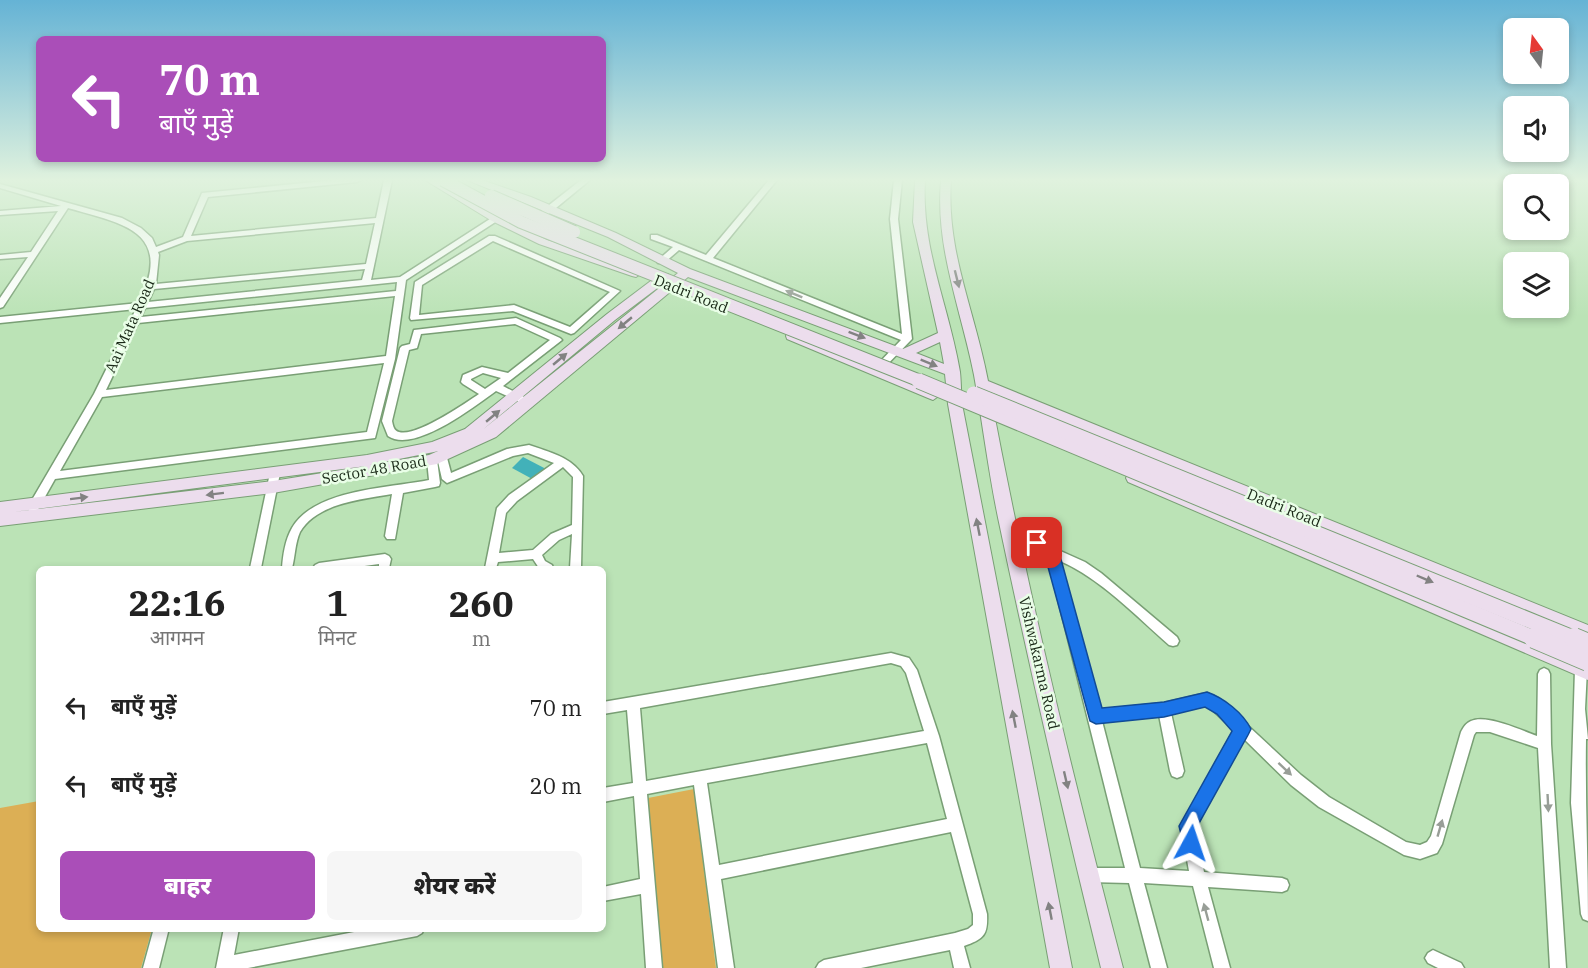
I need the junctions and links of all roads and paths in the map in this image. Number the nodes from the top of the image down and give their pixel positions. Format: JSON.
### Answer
{"nodes":[{"id":1,"x":53,"y":225,"type":"edge"},
{"id":2,"x":129,"y":225,"type":"edge"},
{"id":3,"x":192,"y":225,"type":"edge"},
{"id":4,"x":326,"y":225,"type":"edge"},
{"id":5,"x":378,"y":225,"type":"edge"},
{"id":6,"x":486,"y":225,"type":"edge"},
{"id":7,"x":510,"y":225,"type":"edge"},
{"id":8,"x":524,"y":225,"type":"edge"},
{"id":9,"x":529,"y":225,"type":"edge"},
{"id":10,"x":559,"y":225,"type":"edge"},
{"id":11,"x":587,"y":225,"type":"edge"},
{"id":12,"x":735,"y":225,"type":"edge"},
{"id":13,"x":894,"y":225,"type":"edge"},
{"id":14,"x":920,"y":225,"type":"edge"},
{"id":15,"x":945,"y":225,"type":"edge"},
{"id":16,"x":518,"y":229,"type":"junction"},
{"id":17,"x":654,"y":237,"type":"dead end"},
{"id":18,"x":186,"y":239,"type":"junction"},
{"id":19,"x":678,"y":247,"type":"junction"},
{"id":20,"x":153,"y":251,"type":"junction"},
{"id":21,"x":34,"y":254,"type":"junction"},
{"id":22,"x":0,"y":257,"type":"edge"},
{"id":23,"x":708,"y":258,"type":"junction"},
{"id":24,"x":661,"y":261,"type":"junction"},
{"id":25,"x":369,"y":266,"type":"junction"},
{"id":26,"x":682,"y":269,"type":"junction"},
{"id":27,"x":402,"y":279,"type":"junction"},
{"id":28,"x":366,"y":282,"type":"junction"},
{"id":29,"x":664,"y":283,"type":"junction"},
{"id":30,"x":151,"y":287,"type":"junction"},
{"id":31,"x":400,"y":293,"type":"junction"},
{"id":32,"x":0,"y":304,"type":"edge"},
{"id":33,"x":142,"y":305,"type":"junction"},
{"id":34,"x":593,"y":310,"type":"junction"},
{"id":35,"x":611,"y":317,"type":"junction"},
{"id":36,"x":0,"y":320,"type":"edge"},
{"id":37,"x":134,"y":321,"type":"junction"},
{"id":38,"x":833,"y":326,"type":"junction"},
{"id":39,"x":944,"y":335,"type":"junction"},
{"id":40,"x":815,"y":345,"type":"junction"},
{"id":41,"x":902,"y":347,"type":"junction"},
{"id":42,"x":390,"y":359,"type":"junction"},
{"id":43,"x":876,"y":371,"type":"junction"},
{"id":44,"x":953,"y":372,"type":"junction"},
{"id":45,"x":508,"y":376,"type":"junction"},
{"id":46,"x":981,"y":383,"type":"junction"},
{"id":47,"x":495,"y":386,"type":"junction"},
{"id":48,"x":486,"y":393,"type":"junction"},
{"id":49,"x":99,"y":394,"type":"junction"},
{"id":50,"x":522,"y":400,"type":"junction"},
{"id":51,"x":955,"y":404,"type":"junction"},
{"id":52,"x":987,"y":415,"type":"junction"},
{"id":53,"x":437,"y":459,"type":"junction"},
{"id":54,"x":563,"y":462,"type":"junction"},
{"id":55,"x":51,"y":476,"type":"junction"},
{"id":56,"x":274,"y":480,"type":"junction"},
{"id":57,"x":398,"y":490,"type":"junction"},
{"id":58,"x":0,"y":508,"type":"edge"},
{"id":59,"x":32,"y":510,"type":"junction"},
{"id":60,"x":0,"y":520,"type":"edge"},
{"id":61,"x":1007,"y":524,"type":"junction"},
{"id":62,"x":577,"y":528,"type":"junction"},
{"id":63,"x":391,"y":536,"type":"dead end"},
{"id":64,"x":1052,"y":552,"type":"junction"},
{"id":65,"x":536,"y":554,"type":"junction"},
{"id":66,"x":491,"y":563,"type":"edge"},
{"id":67,"x":255,"y":566,"type":"edge"},
{"id":68,"x":287,"y":566,"type":"edge"},
{"id":69,"x":334,"y":566,"type":"edge"},
{"id":70,"x":384,"y":566,"type":"edge"},
{"id":71,"x":544,"y":566,"type":"edge"},
{"id":72,"x":576,"y":566,"type":"edge"},
{"id":73,"x":1588,"y":633,"type":"edge"},
{"id":74,"x":1173,"y":641,"type":"dead end"},
{"id":75,"x":1588,"y":644,"type":"edge"},
{"id":76,"x":1586,"y":667,"type":"edge"},
{"id":77,"x":1544,"y":674,"type":"dead end"},
{"id":78,"x":633,"y":703,"type":"junction"},
{"id":79,"x":606,"y":708,"type":"edge"},
{"id":80,"x":1164,"y":710,"type":"junction"},
{"id":81,"x":1096,"y":716,"type":"junction"},
{"id":82,"x":1242,"y":729,"type":"junction"},
{"id":83,"x":1584,"y":732,"type":"edge"},
{"id":84,"x":932,"y":736,"type":"junction"},
{"id":85,"x":1544,"y":744,"type":"junction"},
{"id":86,"x":1178,"y":771,"type":"dead end"},
{"id":87,"x":700,"y":778,"type":"junction"},
{"id":88,"x":639,"y":788,"type":"junction"},
{"id":89,"x":606,"y":794,"type":"edge"},
{"id":90,"x":955,"y":824,"type":"junction"},
{"id":91,"x":713,"y":873,"type":"junction"},
{"id":92,"x":1089,"y":875,"type":"junction"},
{"id":93,"x":1139,"y":875,"type":"junction"},
{"id":94,"x":1198,"y":878,"type":"junction"},
{"id":95,"x":647,"y":885,"type":"junction"},
{"id":96,"x":1282,"y":885,"type":"dead end"},
{"id":97,"x":606,"y":893,"type":"edge"},
{"id":98,"x":1588,"y":914,"type":"edge"},
{"id":99,"x":161,"y":932,"type":"edge"},
{"id":100,"x":231,"y":932,"type":"edge"},
{"id":101,"x":397,"y":932,"type":"edge"},
{"id":102,"x":955,"y":941,"type":"junction"},
{"id":103,"x":1433,"y":958,"type":"dead end"},
{"id":104,"x":224,"y":966,"type":"edge"},
{"id":105,"x":151,"y":968,"type":"edge"},
{"id":106,"x":654,"y":968,"type":"edge"},
{"id":107,"x":726,"y":968,"type":"edge"},
{"id":108,"x":824,"y":968,"type":"edge"},
{"id":109,"x":962,"y":968,"type":"edge"},
{"id":110,"x":1061,"y":968,"type":"edge"},
{"id":111,"x":1112,"y":968,"type":"edge"},
{"id":112,"x":1159,"y":968,"type":"edge"},
{"id":113,"x":1222,"y":968,"type":"edge"},
{"id":114,"x":1456,"y":968,"type":"edge"},
{"id":115,"x":1558,"y":968,"type":"edge"}],
"edges":[{"from":1,"to":21,"type":"street"},
{"from":2,"to":20,"type":"street"},
{"from":3,"to":18,"type":"street"},
{"from":4,"to":18,"type":"street"},
{"from":5,"to":25,"type":"street"},
{"from":6,"to":27,"type":"street"},
{"from":7,"to":16,"type":"street","name":"Dadri Road"},
{"from":8,"to":16,"type":"street"},
{"from":9,"to":76,"type":"street","bridge":true},
{"from":10,"to":75,"type":"street","one_way":true,"bridge":true},
{"from":11,"to":24,"type":"street","name":"Dadri Road"},
{"from":12,"to":23,"type":"street"},
{"from":13,"to":41,"type":"street"},
{"from":14,"to":39,"type":"street"},
{"from":15,"to":46,"type":"street","name":"Vishwakarma Road","one_way":true},
{"from":16,"to":29,"type":"street","name":"Dadri Road"},
{"from":17,"to":19,"type":"street"},
{"from":18,"to":20,"type":"street"},
{"from":19,"to":23,"type":"street"},
{"from":19,"to":24,"type":"street"},
{"from":20,"to":30,"type":"street","name":"Aai Mata Road"},
{"from":21,"to":22,"type":"street"},
{"from":21,"to":32,"type":"street"},
{"from":41,"to":23,"type":"street","one_way":true},
{"from":24,"to":26,"type":"street","name":"Dadri Road"},
{"from":25,"to":28,"type":"street"},
{"from":25,"to":30,"type":"street"},
{"from":26,"to":29,"type":"street","name":"Sector 48 Road"},
{"from":26,"to":38,"type":"street","name":"Dadri Road"},
{"from":27,"to":28,"type":"street"},
{"from":27,"to":31,"type":"street"},
{"from":28,"to":33,"type":"street"},
{"from":29,"to":35,"type":"street","name":"Sector 48 Road"},
{"from":29,"to":40,"type":"street","name":"Dadri Road"},
{"from":29,"to":50,"type":"street","name":"Sector 48 Road","one_way":true},
{"from":30,"to":33,"type":"street","name":"Aai Mata Road"},
{"from":31,"to":37,"type":"street"},
{"from":31,"to":42,"type":"street"},
{"from":33,"to":36,"type":"street"},
{"from":33,"to":37,"type":"street","name":"Aai Mata Road"},
{"from":34,"to":34,"type":"street"},
{"from":34,"to":35,"type":"street"},
{"from":50,"to":35,"type":"street","name":"Sector 48 Road","one_way":true},
{"from":37,"to":49,"type":"street","name":"Aai Mata Road"},
{"from":38,"to":40,"type":"street"},
{"from":38,"to":41,"type":"street","name":"Dadri Road","one_way":true},
{"from":39,"to":41,"type":"street"},
{"from":39,"to":44,"type":"street"},
{"from":40,"to":43,"type":"street","name":"Dadri Road"},
{"from":41,"to":43,"type":"street"},
{"from":41,"to":44,"type":"street","name":"Dadri Road","one_way":true},
{"from":42,"to":49,"type":"street"},
{"from":42,"to":55,"type":"street"},
{"from":43,"to":51,"type":"street","name":"Dadri Road"},
{"from":44,"to":51,"type":"street"},
{"from":45,"to":47,"type":"street"},
{"from":45,"to":48,"type":"street"},
{"from":45,"to":48,"type":"street"},
{"from":46,"to":52,"type":"street","name":"Vishwakarma Road"},
{"from":46,"to":73,"type":"street","name":"Dadri Road"},
{"from":47,"to":48,"type":"street"},
{"from":47,"to":50,"type":"street"},
{"from":49,"to":55,"type":"street","name":"Aai Mata Road"},
{"from":50,"to":53,"type":"street","name":"Sector 48 Road"},
{"from":56,"to":50,"type":"street","name":"Sector 48 Road","one_way":true},
{"from":110,"to":51,"type":"street","one_way":true},
{"from":52,"to":61,"type":"street","name":"Vishwakarma Road"},
{"from":52,"to":76,"type":"street"},
{"from":53,"to":54,"type":"street"},
{"from":53,"to":56,"type":"street","name":"Sector 48 Road"},
{"from":53,"to":57,"type":"street"},
{"from":54,"to":62,"type":"street"},
{"from":54,"to":66,"type":"street"},
{"from":55,"to":59,"type":"street","name":"Aai Mata Road"},
{"from":56,"to":59,"type":"street","name":"Sector 48 Road"},
{"from":56,"to":67,"type":"street"},
{"from":57,"to":63,"type":"street"},
{"from":57,"to":68,"type":"street"},
{"from":58,"to":59,"type":"street","name":"Sector 48 Road"},
{"from":59,"to":60,"type":"street","name":"Sector 48 Road"},
{"from":61,"to":64,"type":"street"},
{"from":61,"to":92,"type":"street","name":"Vishwakarma Road","one_way":true},
{"from":62,"to":65,"type":"street"},
{"from":62,"to":72,"type":"street"},
{"from":64,"to":74,"type":"street"},
{"from":64,"to":81,"type":"street"},
{"from":65,"to":66,"type":"street"},
{"from":65,"to":71,"type":"street"},
{"from":69,"to":70,"type":"street"},
{"from":76,"to":83,"type":"street"},
{"from":77,"to":85,"type":"street"},
{"from":78,"to":79,"type":"street"},
{"from":78,"to":84,"type":"street"},
{"from":78,"to":88,"type":"street"},
{"from":80,"to":81,"type":"street"},
{"from":80,"to":82,"type":"street"},
{"from":80,"to":86,"type":"street"},
{"from":81,"to":93,"type":"street"},
{"from":82,"to":85,"type":"street","one_way":true},
{"from":82,"to":94,"type":"street"},
{"from":83,"to":98,"type":"street"},
{"from":84,"to":87,"type":"street"},
{"from":84,"to":90,"type":"street"},
{"from":85,"to":115,"type":"street","one_way":true},
{"from":87,"to":88,"type":"street"},
{"from":87,"to":91,"type":"street"},
{"from":88,"to":89,"type":"street"},
{"from":88,"to":95,"type":"street"},
{"from":90,"to":91,"type":"street"},
{"from":90,"to":102,"type":"street"},
{"from":91,"to":107,"type":"street"},
{"from":92,"to":93,"type":"street"},
{"from":92,"to":111,"type":"street","name":"Vishwakarma Road"},
{"from":93,"to":94,"type":"street"},
{"from":93,"to":112,"type":"street"},
{"from":94,"to":96,"type":"street"},
{"from":113,"to":94,"type":"street","one_way":true},
{"from":95,"to":97,"type":"street"},
{"from":95,"to":106,"type":"street"},
{"from":99,"to":105,"type":"street"},
{"from":100,"to":104,"type":"street"},
{"from":101,"to":104,"type":"street"},
{"from":102,"to":108,"type":"street"},
{"from":102,"to":109,"type":"street"},
{"from":103,"to":114,"type":"street"}]}
